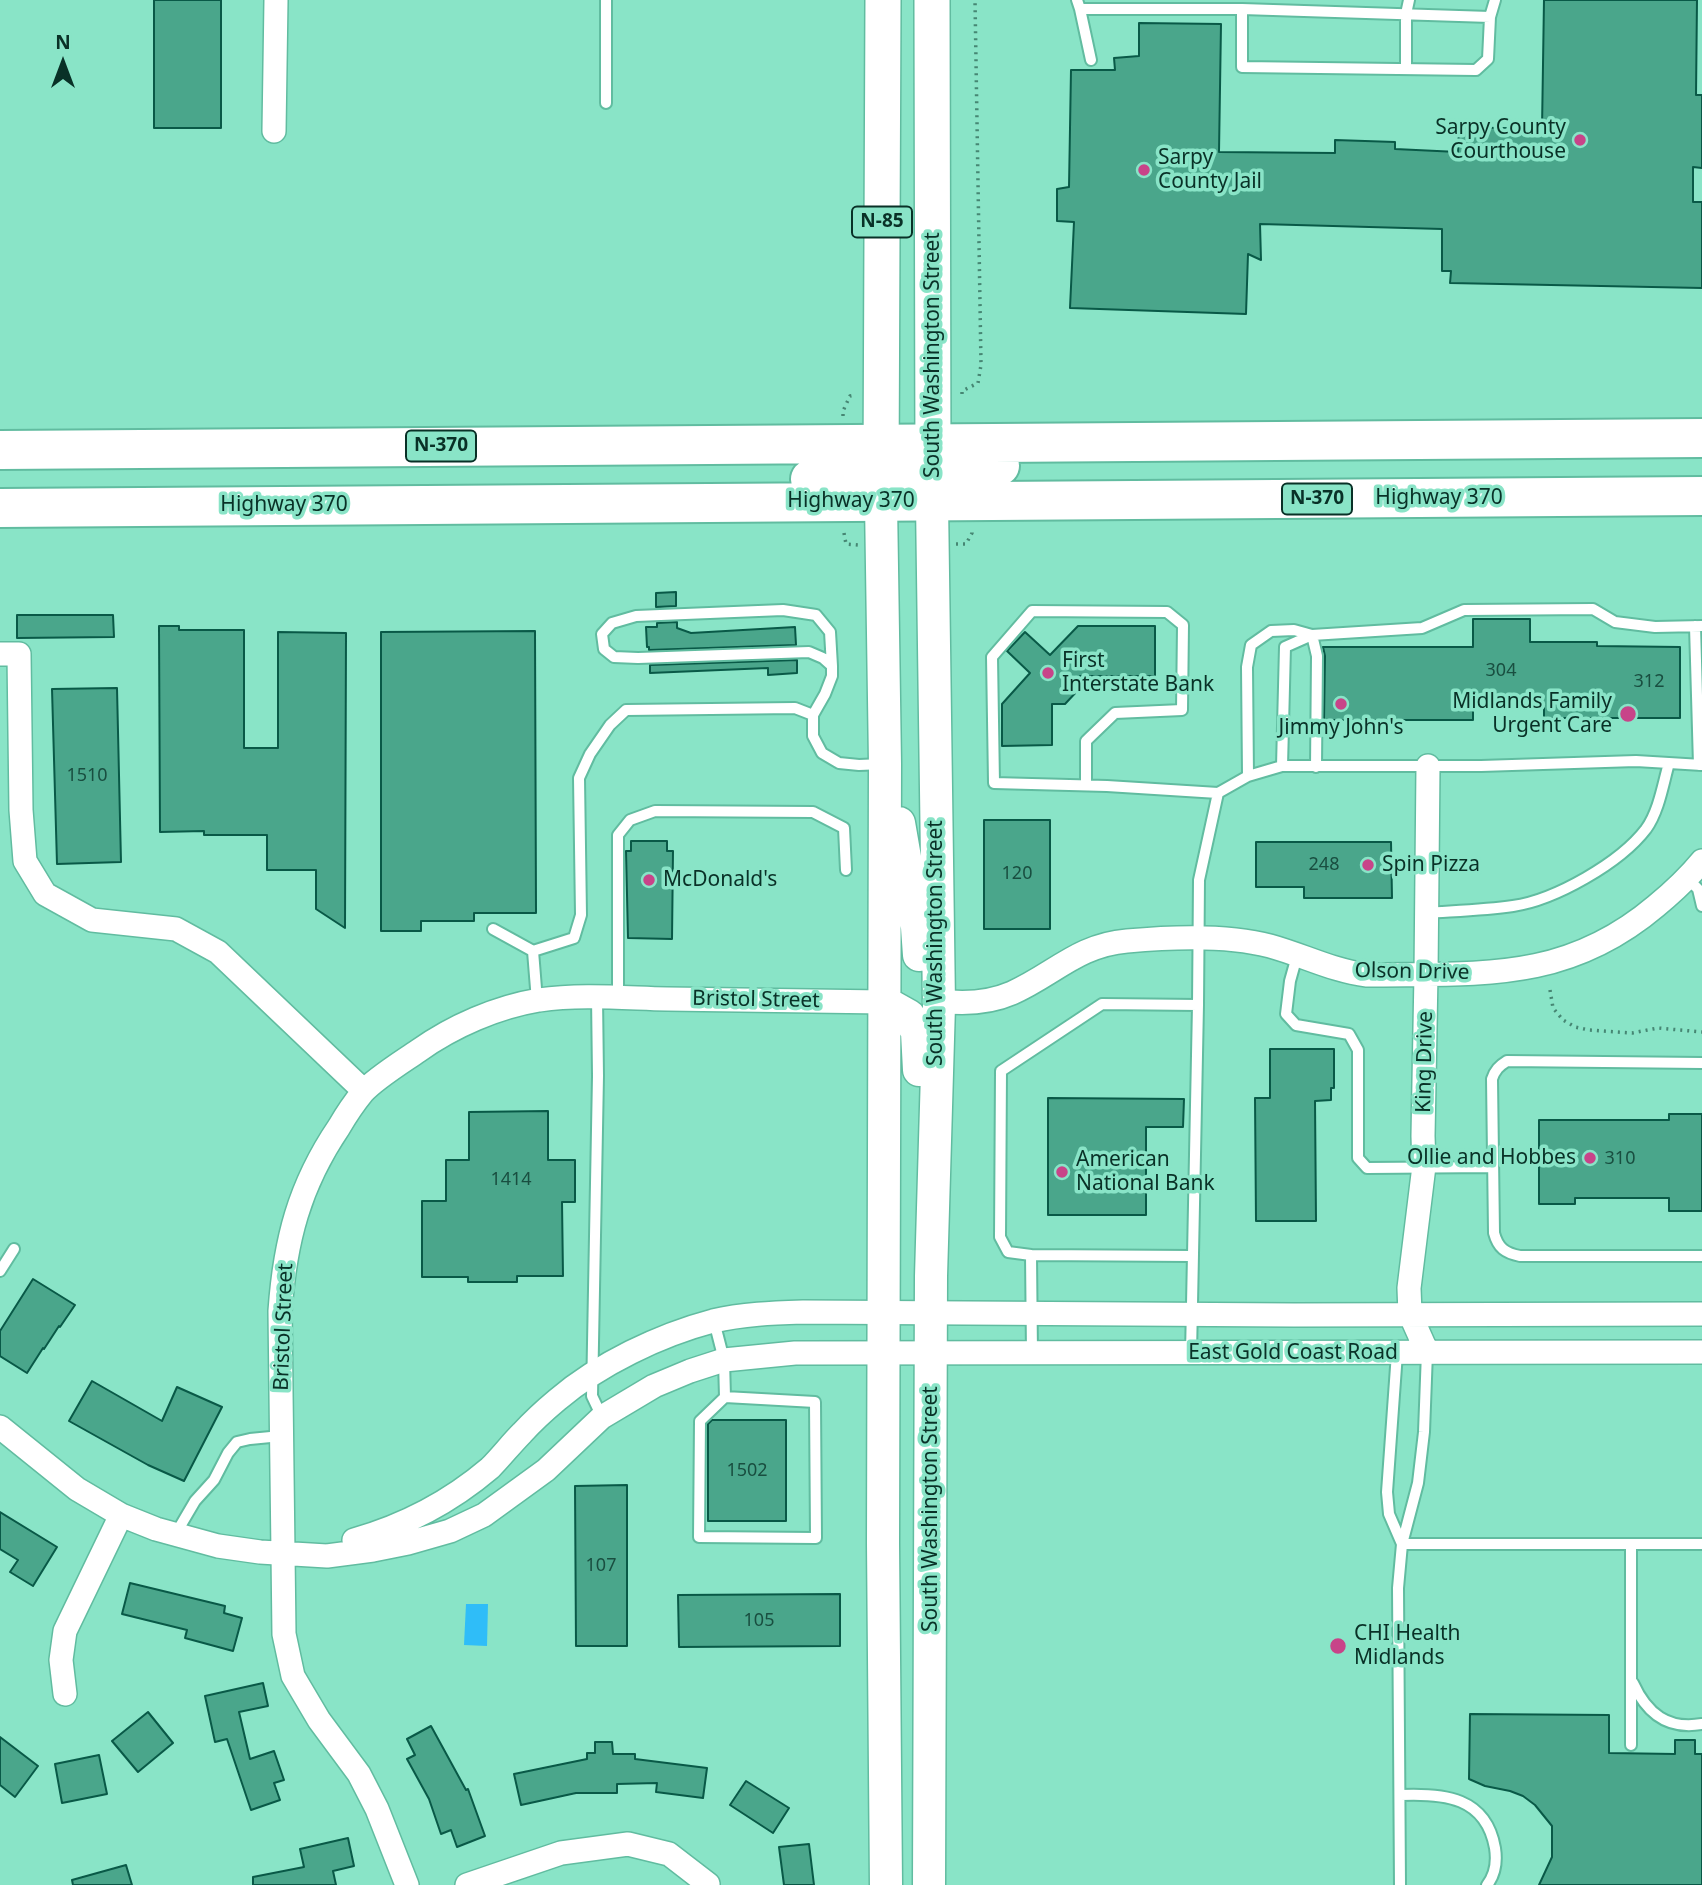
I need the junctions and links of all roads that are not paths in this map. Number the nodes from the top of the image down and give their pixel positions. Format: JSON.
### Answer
{"nodes":[{"id":1,"x":275,"y":0,"type":"edge"},
{"id":2,"x":606,"y":0,"type":"edge"},
{"id":3,"x":883,"y":0,"type":"edge"},
{"id":4,"x":932,"y":0,"type":"edge"},
{"id":5,"x":1409,"y":0,"type":"edge"},
{"id":6,"x":1496,"y":0,"type":"edge"},
{"id":7,"x":1078,"y":5,"type":"edge"},
{"id":8,"x":1242,"y":9,"type":"junction"},
{"id":9,"x":1406,"y":14,"type":"junction"},
{"id":10,"x":1490,"y":17,"type":"junction"},
{"id":11,"x":1091,"y":60,"type":"dead end"},
{"id":12,"x":1406,"y":69,"type":"junction"},
{"id":13,"x":606,"y":103,"type":"dead end"},
{"id":14,"x":274,"y":131,"type":"dead end"},
{"id":15,"x":1702,"y":438,"type":"edge"},
{"id":16,"x":0,"y":450,"type":"edge"},
{"id":17,"x":933,"y":471,"type":"junction"},
{"id":18,"x":881,"y":473,"type":"junction"},
{"id":19,"x":1702,"y":496,"type":"edge"},
{"id":20,"x":0,"y":508,"type":"edge"},
{"id":21,"x":1698,"y":626,"type":"edge"},
{"id":22,"x":1312,"y":635,"type":"junction"},
{"id":23,"x":0,"y":654,"type":"edge"},
{"id":24,"x":832,"y":666,"type":"junction"},
{"id":25,"x":813,"y":715,"type":"junction"},
{"id":26,"x":1669,"y":763,"type":"junction"},
{"id":27,"x":886,"y":764,"type":"junction"},
{"id":28,"x":1700,"y":765,"type":"edge"},
{"id":29,"x":1282,"y":766,"type":"junction"},
{"id":30,"x":1428,"y":766,"type":"junction"},
{"id":31,"x":1316,"y":767,"type":"junction"},
{"id":32,"x":1248,"y":776,"type":"junction"},
{"id":33,"x":1086,"y":785,"type":"junction"},
{"id":34,"x":1218,"y":793,"type":"junction"},
{"id":35,"x":10,"y":810,"type":"edge"},
{"id":36,"x":846,"y":870,"type":"dead end"},
{"id":37,"x":1698,"y":880,"type":"edge"},
{"id":38,"x":1702,"y":906,"type":"edge"},
{"id":39,"x":1427,"y":913,"type":"junction"},
{"id":40,"x":493,"y":929,"type":"dead end"},
{"id":41,"x":1198,"y":938,"type":"junction"},
{"id":42,"x":533,"y":951,"type":"junction"},
{"id":43,"x":1297,"y":956,"type":"junction"},
{"id":44,"x":1426,"y":974,"type":"junction"},
{"id":45,"x":608,"y":998,"type":"junction"},
{"id":46,"x":537,"y":1001,"type":"junction"},
{"id":47,"x":939,"y":1001,"type":"junction"},
{"id":48,"x":884,"y":1002,"type":"junction"},
{"id":49,"x":1198,"y":1005,"type":"junction"},
{"id":50,"x":1702,"y":1063,"type":"edge"},
{"id":51,"x":364,"y":1091,"type":"junction"},
{"id":52,"x":1424,"y":1166,"type":"junction"},
{"id":53,"x":1493,"y":1167,"type":"junction"},
{"id":54,"x":933,"y":1205,"type":"junction"},
{"id":55,"x":14,"y":1249,"type":"dead end"},
{"id":56,"x":1031,"y":1255,"type":"junction"},
{"id":57,"x":1192,"y":1256,"type":"junction"},
{"id":58,"x":1702,"y":1256,"type":"edge"},
{"id":59,"x":0,"y":1271,"type":"edge"},
{"id":60,"x":884,"y":1313,"type":"junction"},
{"id":61,"x":931,"y":1313,"type":"junction"},
{"id":62,"x":1032,"y":1313,"type":"junction"},
{"id":63,"x":1191,"y":1314,"type":"junction"},
{"id":64,"x":1410,"y":1314,"type":"junction"},
{"id":65,"x":1702,"y":1314,"type":"edge"},
{"id":66,"x":713,"y":1321,"type":"junction"},
{"id":67,"x":883,"y":1352,"type":"junction"},
{"id":68,"x":1427,"y":1352,"type":"junction"},
{"id":69,"x":1702,"y":1352,"type":"edge"},
{"id":70,"x":932,"y":1353,"type":"junction"},
{"id":71,"x":1396,"y":1353,"type":"junction"},
{"id":72,"x":1032,"y":1354,"type":"junction"},
{"id":73,"x":1191,"y":1354,"type":"junction"},
{"id":74,"x":724,"y":1360,"type":"junction"},
{"id":75,"x":592,"y":1374,"type":"junction"},
{"id":76,"x":725,"y":1397,"type":"junction"},
{"id":77,"x":602,"y":1418,"type":"junction"},
{"id":78,"x":0,"y":1427,"type":"edge"},
{"id":79,"x":281,"y":1436,"type":"junction"},
{"id":80,"x":121,"y":1515,"type":"junction"},
{"id":81,"x":174,"y":1535,"type":"junction"},
{"id":82,"x":1402,"y":1544,"type":"junction"},
{"id":83,"x":1702,"y":1544,"type":"edge"},
{"id":84,"x":1631,"y":1545,"type":"junction"},
{"id":85,"x":282,"y":1552,"type":"junction"},
{"id":86,"x":1631,"y":1677,"type":"junction"},
{"id":87,"x":65,"y":1694,"type":"dead end"},
{"id":88,"x":1702,"y":1724,"type":"edge"},
{"id":89,"x":1630,"y":1745,"type":"dead end"},
{"id":90,"x":1400,"y":1795,"type":"junction"},
{"id":91,"x":708,"y":1884,"type":"edge"},
{"id":92,"x":407,"y":1885,"type":"edge"},
{"id":93,"x":467,"y":1885,"type":"edge"},
{"id":94,"x":886,"y":1885,"type":"edge"},
{"id":95,"x":929,"y":1885,"type":"edge"},
{"id":96,"x":1400,"y":1885,"type":"edge"},
{"id":97,"x":1486,"y":1885,"type":"edge"}],
"edges":[{"from":1,"to":14,"type":"street"},
{"from":2,"to":13,"type":"lane"},
{"from":3,"to":18,"type":"main road","number":"N-85"},
{"from":4,"to":17,"type":"main road","name":"South Washington Street","number":"N-85"},
{"from":5,"to":9,"type":"lane"},
{"from":6,"to":10,"type":"lane"},
{"from":7,"to":8,"type":"lane"},
{"from":7,"to":11,"type":"lane"},
{"from":8,"to":9,"type":"lane"},
{"from":8,"to":12,"type":"lane"},
{"from":9,"to":10,"type":"lane"},
{"from":9,"to":12,"type":"lane"},
{"from":10,"to":12,"type":"lane"},
{"from":15,"to":17,"type":"highway","name":"Highway 370","number":"N-370"},
{"from":16,"to":18,"type":"highway","name":"Highway 370","number":"N-370"},
{"from":17,"to":18,"type":"highway","name":"Highway 370","number":"N-370"},
{"from":17,"to":18,"type":"highway","name":"Highway 370","number":"N-370"},
{"from":17,"to":19,"type":"highway","name":"Highway 370","number":"N-370"},
{"from":17,"to":47,"type":"main road","name":"South Washington Street"},
{"from":18,"to":20,"type":"highway","name":"Highway 370","number":"N-370"},
{"from":18,"to":27,"type":"main road"},
{"from":21,"to":22,"type":"lane"},
{"from":21,"to":28,"type":"lane"},
{"from":22,"to":29,"type":"lane"},
{"from":22,"to":31,"type":"lane"},
{"from":22,"to":32,"type":"lane"},
{"from":23,"to":35,"type":"street"},
{"from":24,"to":24,"type":"lane"},
{"from":24,"to":25,"type":"lane"},
{"from":25,"to":27,"type":"lane"},
{"from":25,"to":42,"type":"lane"},
{"from":26,"to":28,"type":"lane"},
{"from":26,"to":30,"type":"lane"},
{"from":26,"to":39,"type":"lane"},
{"from":27,"to":47,"type":"main road"},
{"from":27,"to":48,"type":"main road"},
{"from":29,"to":31,"type":"lane"},
{"from":29,"to":32,"type":"lane"},
{"from":30,"to":31,"type":"lane"},
{"from":30,"to":39,"type":"street","name":"King Drive"},
{"from":32,"to":34,"type":"lane"},
{"from":33,"to":33,"type":"lane"},
{"from":33,"to":34,"type":"lane"},
{"from":34,"to":41,"type":"lane"},
{"from":35,"to":51,"type":"street"},
{"from":36,"to":45,"type":"lane"},
{"from":37,"to":38,"type":"lane"},
{"from":37,"to":44,"type":"street","name":"Olson Drive"},
{"from":39,"to":44,"type":"street","name":"King Drive"},
{"from":40,"to":42,"type":"lane"},
{"from":41,"to":43,"type":"street","name":"Olson Drive"},
{"from":41,"to":47,"type":"street","name":"Olson Drive"},
{"from":41,"to":49,"type":"lane"},
{"from":42,"to":46,"type":"lane"},
{"from":43,"to":44,"type":"street","name":"Olson Drive"},
{"from":43,"to":52,"type":"lane"},
{"from":44,"to":52,"type":"street","name":"King Drive"},
{"from":45,"to":46,"type":"street","name":"Bristol Street"},
{"from":45,"to":48,"type":"street","name":"Bristol Street"},
{"from":45,"to":75,"type":"lane"},
{"from":46,"to":51,"type":"street","name":"Bristol Street"},
{"from":47,"to":54,"type":"main road","name":"South Washington Street"},
{"from":48,"to":54,"type":"main road"},
{"from":48,"to":60,"type":"main road"},
{"from":49,"to":56,"type":"lane"},
{"from":49,"to":57,"type":"lane"},
{"from":50,"to":53,"type":"lane"},
{"from":51,"to":79,"type":"street","name":"Bristol Street"},
{"from":52,"to":53,"type":"lane"},
{"from":52,"to":64,"type":"street","name":"King Drive"},
{"from":53,"to":58,"type":"lane"},
{"from":54,"to":61,"type":"main road","name":"South Washington Street"},
{"from":55,"to":59,"type":"lane"},
{"from":56,"to":57,"type":"lane"},
{"from":56,"to":62,"type":"lane"},
{"from":57,"to":63,"type":"lane"},
{"from":60,"to":61,"type":"street","name":"East Gold Coast Road"},
{"from":60,"to":66,"type":"street","name":"East Gold Coast Road"},
{"from":60,"to":67,"type":"main road"},
{"from":61,"to":62,"type":"street","name":"East Gold Coast Road"},
{"from":61,"to":70,"type":"main road","name":"South Washington Street"},
{"from":62,"to":63,"type":"street","name":"East Gold Coast Road"},
{"from":62,"to":72,"type":"lane"},
{"from":63,"to":64,"type":"street","name":"East Gold Coast Road"},
{"from":63,"to":73,"type":"lane"},
{"from":64,"to":65,"type":"street","name":"East Gold Coast Road"},
{"from":64,"to":68,"type":"street","name":"King Drive"},
{"from":64,"to":71,"type":"street","name":"King Drive"},
{"from":66,"to":74,"type":"lane"},
{"from":66,"to":75,"type":"street","name":"East Gold Coast Road"},
{"from":67,"to":70,"type":"street","name":"East Gold Coast Road"},
{"from":67,"to":74,"type":"street","name":"East Gold Coast Road"},
{"from":67,"to":94,"type":"main road"},
{"from":68,"to":69,"type":"street","name":"East Gold Coast Road"},
{"from":68,"to":71,"type":"street","name":"East Gold Coast Road"},
{"from":68,"to":82,"type":"lane"},
{"from":70,"to":72,"type":"street","name":"East Gold Coast Road"},
{"from":70,"to":95,"type":"main road","name":"South Washington Street"},
{"from":71,"to":73,"type":"street","name":"East Gold Coast Road"},
{"from":71,"to":82,"type":"lane"},
{"from":72,"to":73,"type":"street","name":"East Gold Coast Road"},
{"from":74,"to":76,"type":"lane"},
{"from":74,"to":77,"type":"street","name":"East Gold Coast Road"},
{"from":75,"to":77,"type":"lane"},
{"from":75,"to":85,"type":"street","name":"East Gold Coast Road"},
{"from":76,"to":76,"type":"lane"},
{"from":77,"to":85,"type":"street","name":"East Gold Coast Road"},
{"from":78,"to":80,"type":"street"},
{"from":79,"to":81,"type":"lane"},
{"from":79,"to":85,"type":"street","name":"Bristol Street"},
{"from":80,"to":81,"type":"street"},
{"from":80,"to":87,"type":"street"},
{"from":81,"to":85,"type":"street"},
{"from":82,"to":84,"type":"lane"},
{"from":82,"to":90,"type":"lane"},
{"from":83,"to":84,"type":"lane"},
{"from":84,"to":86,"type":"lane"},
{"from":85,"to":92,"type":"street","name":"Bristol Street"},
{"from":86,"to":88,"type":"lane"},
{"from":86,"to":89,"type":"lane"},
{"from":90,"to":96,"type":"lane"},
{"from":90,"to":97,"type":"lane"},
{"from":91,"to":93,"type":"street"}]}
